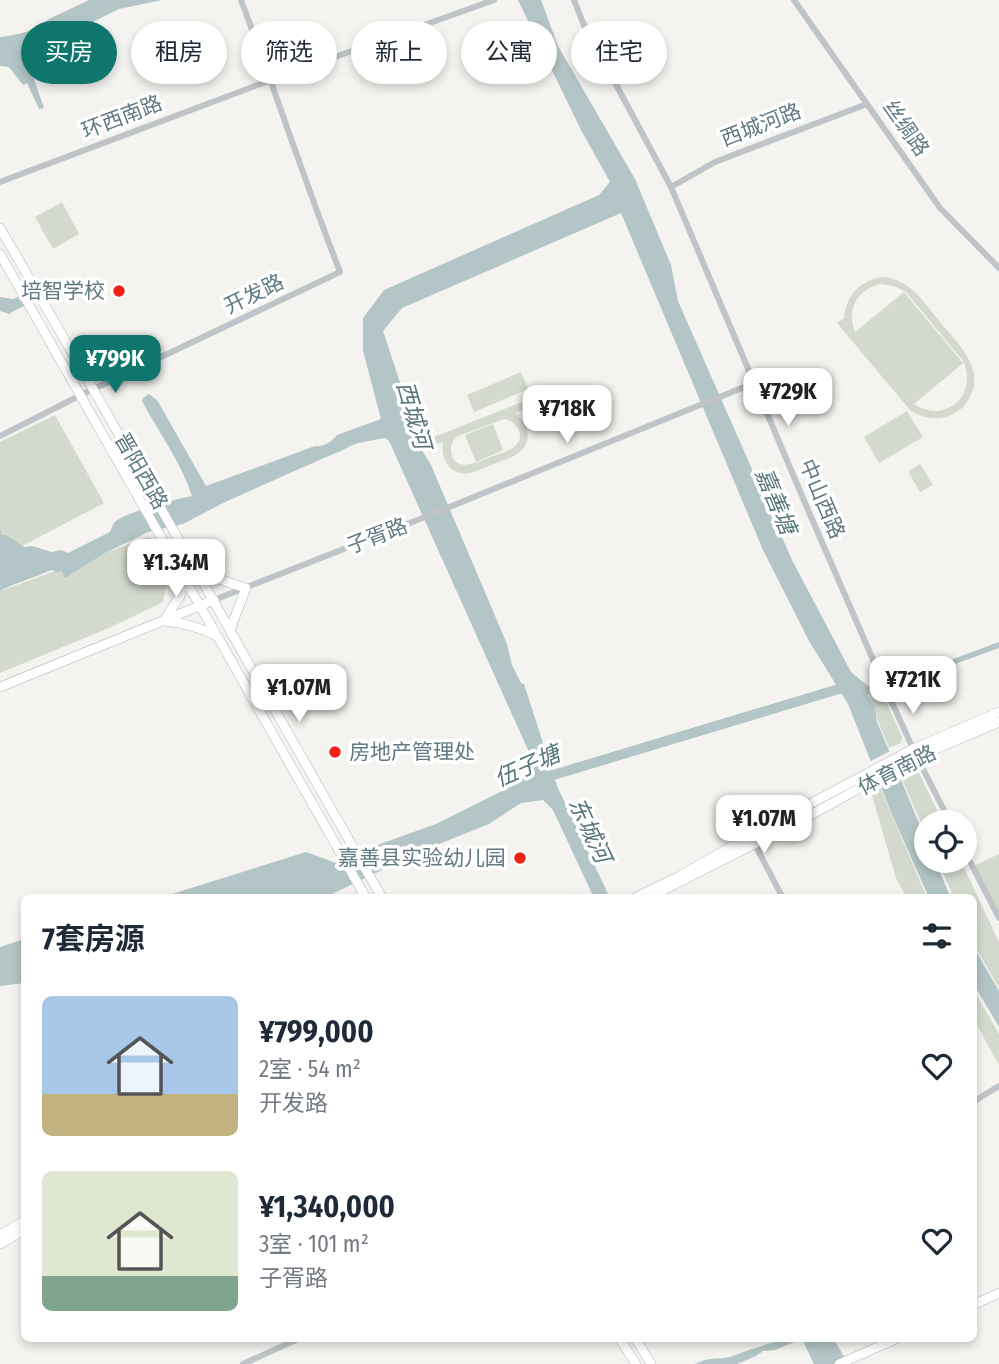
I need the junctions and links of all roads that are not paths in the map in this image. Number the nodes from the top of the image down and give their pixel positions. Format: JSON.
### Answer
{"nodes":[{"id":1,"x":241,"y":0,"type":"edge"},
{"id":2,"x":495,"y":0,"type":"edge"},
{"id":3,"x":574,"y":0,"type":"edge"},
{"id":4,"x":794,"y":0,"type":"edge"},
{"id":5,"x":249,"y":21,"type":"edge"},
{"id":6,"x":337,"y":56,"type":"edge"},
{"id":7,"x":260,"y":84,"type":"edge"},
{"id":8,"x":272,"y":84,"type":"edge"},
{"id":9,"x":867,"y":104,"type":"junction"},
{"id":10,"x":0,"y":182,"type":"edge"},
{"id":11,"x":671,"y":187,"type":"junction"},
{"id":12,"x":0,"y":228,"type":"edge"},
{"id":13,"x":0,"y":254,"type":"edge"},
{"id":14,"x":999,"y":268,"type":"edge"},
{"id":15,"x":754,"y":383,"type":"junction"},
{"id":16,"x":95,"y":390,"type":"junction"},
{"id":17,"x":81,"y":395,"type":"junction"},
{"id":18,"x":0,"y":436,"type":"edge"},
{"id":19,"x":197,"y":570,"type":"junction"},
{"id":20,"x":184,"y":577,"type":"junction"},
{"id":21,"x":246,"y":587,"type":"junction"},
{"id":22,"x":214,"y":600,"type":"junction"},
{"id":23,"x":200,"y":606,"type":"junction"},
{"id":24,"x":164,"y":621,"type":"junction"},
{"id":25,"x":230,"y":630,"type":"junction"},
{"id":26,"x":217,"y":636,"type":"junction"},
{"id":27,"x":0,"y":687,"type":"edge"},
{"id":28,"x":999,"y":712,"type":"edge"},
{"id":29,"x":999,"y":722,"type":"edge"},
{"id":30,"x":915,"y":753,"type":"junction"},
{"id":31,"x":944,"y":810,"type":"edge"},
{"id":32,"x":752,"y":840,"type":"junction"},
{"id":33,"x":976,"y":873,"type":"edge"},
{"id":34,"x":364,"y":894,"type":"edge"},
{"id":35,"x":379,"y":894,"type":"edge"},
{"id":36,"x":642,"y":894,"type":"edge"},
{"id":37,"x":655,"y":894,"type":"edge"},
{"id":38,"x":781,"y":894,"type":"edge"},
{"id":39,"x":999,"y":918,"type":"edge"},
{"id":40,"x":999,"y":1086,"type":"edge"},
{"id":41,"x":977,"y":1100,"type":"edge"},
{"id":42,"x":21,"y":1224,"type":"edge"},
{"id":43,"x":21,"y":1232,"type":"edge"},
{"id":44,"x":0,"y":1235,"type":"edge"},
{"id":45,"x":0,"y":1244,"type":"edge"},
{"id":46,"x":999,"y":1293,"type":"edge"},
{"id":47,"x":977,"y":1303,"type":"edge"},
{"id":48,"x":291,"y":1342,"type":"edge"},
{"id":49,"x":622,"y":1342,"type":"edge"},
{"id":50,"x":638,"y":1342,"type":"edge"},
{"id":51,"x":889,"y":1342,"type":"edge"},
{"id":52,"x":243,"y":1364,"type":"edge"},
{"id":53,"x":636,"y":1364,"type":"edge"},
{"id":54,"x":651,"y":1364,"type":"edge"},
{"id":55,"x":839,"y":1364,"type":"edge"}],
"edges":[{"from":1,"to":5,"type":"street"},
{"from":2,"to":6,"type":"street","name":"环西南路"},
{"from":3,"to":11,"type":"street","name":"中山西路"},
{"from":4,"to":9,"type":"street","name":"丝绸路"},
{"from":7,"to":10,"type":"street","name":"环西南路"},
{"from":8,"to":16,"type":"street","name":"开发路"},
{"from":9,"to":11,"type":"street","name":"西城河路"},
{"from":9,"to":14,"type":"street","name":"丝绸路"},
{"from":11,"to":15,"type":"street","name":"中山西路"},
{"from":12,"to":16,"type":"main road","name":"晋阳西路"},
{"from":13,"to":17,"type":"main road","name":"晋阳西路"},
{"from":15,"to":21,"type":"street","name":"子胥路"},
{"from":15,"to":30,"type":"street","name":"中山西路"},
{"from":16,"to":17,"type":"street","name":"开发路"},
{"from":16,"to":19,"type":"main road","name":"晋阳西路"},
{"from":17,"to":18,"type":"street","name":"开发路"},
{"from":17,"to":20,"type":"main road","name":"晋阳西路"},
{"from":19,"to":21,"type":"main road"},
{"from":19,"to":22,"type":"main road","name":"晋阳西路"},
{"from":20,"to":23,"type":"main road","name":"晋阳西路"},
{"from":20,"to":24,"type":"main road"},
{"from":21,"to":22,"type":"street","name":"子胥路"},
{"from":21,"to":25,"type":"main road"},
{"from":22,"to":23,"type":"main road","name":"子胥路"},
{"from":22,"to":25,"type":"main road","name":"晋阳西路"},
{"from":23,"to":24,"type":"main road","name":"子胥路"},
{"from":23,"to":26,"type":"main road","name":"晋阳西路"},
{"from":24,"to":26,"type":"main road"},
{"from":24,"to":27,"type":"main road","name":"子胥路"},
{"from":25,"to":35,"type":"main road","name":"晋阳西路"},
{"from":26,"to":34,"type":"main road","name":"晋阳西路"},
{"from":28,"to":30,"type":"main road","name":"体育南路"},
{"from":29,"to":30,"type":"main road","name":"体育南路"},
{"from":30,"to":31,"type":"street","name":"中山西路"},
{"from":30,"to":32,"type":"main road","name":"体育南路"},
{"from":32,"to":36,"type":"main road","name":"体育南路"},
{"from":32,"to":37,"type":"main road","name":"体育南路"},
{"from":32,"to":38,"type":"street"},
{"from":33,"to":39,"type":"street"},
{"from":40,"to":41,"type":"street"},
{"from":42,"to":44,"type":"main road"},
{"from":43,"to":45,"type":"main road"},
{"from":46,"to":47,"type":"main road"},
{"from":48,"to":52,"type":"street"},
{"from":49,"to":53,"type":"main road"},
{"from":50,"to":54,"type":"main road"},
{"from":51,"to":55,"type":"main road"}]}
